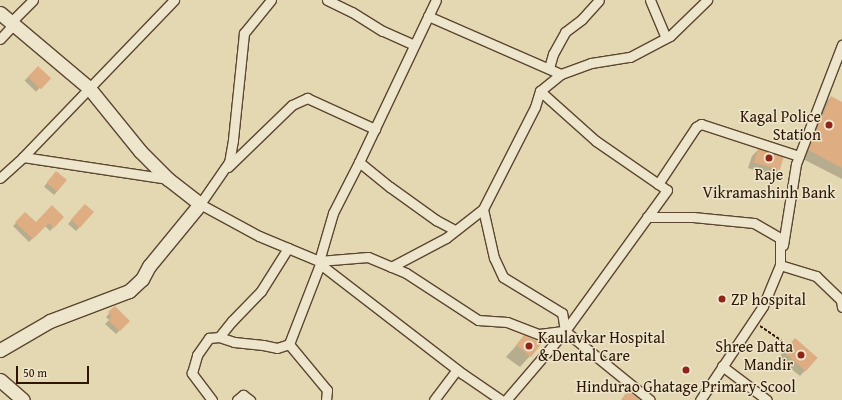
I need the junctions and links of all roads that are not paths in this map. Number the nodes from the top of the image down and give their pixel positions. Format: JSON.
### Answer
{"nodes":[{"id":1,"x":33,"y":0,"type":"edge"},
{"id":2,"x":174,"y":0,"type":"edge"},
{"id":3,"x":271,"y":0,"type":"edge"},
{"id":4,"x":327,"y":0,"type":"edge"},
{"id":5,"x":436,"y":0,"type":"edge"},
{"id":6,"x":599,"y":0,"type":"edge"},
{"id":7,"x":650,"y":0,"type":"edge"},
{"id":8,"x":707,"y":0,"type":"edge"},
{"id":9,"x":0,"y":13,"type":"edge"},
{"id":10,"x":428,"y":16,"type":"junction"},
{"id":11,"x":12,"y":23,"type":"junction"},
{"id":12,"x":666,"y":38,"type":"junction"},
{"id":13,"x":0,"y":39,"type":"edge"},
{"id":14,"x":414,"y":45,"type":"junction"},
{"id":15,"x":842,"y":45,"type":"edge"},
{"id":16,"x":549,"y":68,"type":"junction"},
{"id":17,"x":561,"y":74,"type":"junction"},
{"id":18,"x":89,"y":88,"type":"junction"},
{"id":19,"x":540,"y":91,"type":"junction"},
{"id":20,"x":375,"y":129,"type":"junction"},
{"id":21,"x":799,"y":156,"type":"junction"},
{"id":22,"x":23,"y":157,"type":"junction"},
{"id":23,"x":359,"y":162,"type":"junction"},
{"id":24,"x":219,"y":176,"type":"junction"},
{"id":25,"x":0,"y":178,"type":"edge"},
{"id":26,"x":168,"y":179,"type":"junction"},
{"id":27,"x":658,"y":184,"type":"junction"},
{"id":28,"x":200,"y":204,"type":"junction"},
{"id":29,"x":482,"y":209,"type":"junction"},
{"id":30,"x":647,"y":217,"type":"junction"},
{"id":31,"x":456,"y":230,"type":"junction"},
{"id":32,"x":288,"y":248,"type":"junction"},
{"id":33,"x":319,"y":261,"type":"junction"},
{"id":34,"x":780,"y":265,"type":"junction"},
{"id":35,"x":391,"y":267,"type":"junction"},
{"id":36,"x":842,"y":307,"type":"edge"},
{"id":37,"x":565,"y":331,"type":"junction"},
{"id":38,"x":219,"y":337,"type":"junction"},
{"id":39,"x":289,"y":344,"type":"junction"},
{"id":40,"x":0,"y":350,"type":"edge"},
{"id":41,"x":722,"y":366,"type":"junction"},
{"id":42,"x":457,"y":370,"type":"junction"},
{"id":43,"x":0,"y":380,"type":"edge"},
{"id":44,"x":23,"y":400,"type":"edge"},
{"id":45,"x":212,"y":400,"type":"edge"},
{"id":46,"x":237,"y":400,"type":"edge"},
{"id":47,"x":250,"y":400,"type":"edge"},
{"id":48,"x":326,"y":400,"type":"edge"},
{"id":49,"x":434,"y":400,"type":"edge"},
{"id":50,"x":501,"y":400,"type":"edge"},
{"id":51,"x":506,"y":400,"type":"edge"},
{"id":52,"x":650,"y":400,"type":"edge"},
{"id":53,"x":700,"y":400,"type":"edge"},
{"id":54,"x":767,"y":400,"type":"edge"}],
"edges":[{"from":1,"to":11,"type":"street"},
{"from":2,"to":18,"type":"street"},
{"from":3,"to":24,"type":"street"},
{"from":4,"to":14,"type":"street"},
{"from":5,"to":10,"type":"street"},
{"from":6,"to":16,"type":"street"},
{"from":7,"to":12,"type":"street"},
{"from":8,"to":12,"type":"street"},
{"from":9,"to":11,"type":"main road"},
{"from":10,"to":14,"type":"street"},
{"from":10,"to":16,"type":"street"},
{"from":11,"to":13,"type":"street"},
{"from":11,"to":18,"type":"main road"},
{"from":12,"to":17,"type":"street"},
{"from":14,"to":20,"type":"street"},
{"from":15,"to":21,"type":"street"},
{"from":16,"to":17,"type":"street"},
{"from":17,"to":19,"type":"street"},
{"from":18,"to":22,"type":"street"},
{"from":18,"to":26,"type":"main road"},
{"from":19,"to":27,"type":"street"},
{"from":19,"to":29,"type":"street"},
{"from":20,"to":23,"type":"street"},
{"from":20,"to":24,"type":"street"},
{"from":21,"to":27,"type":"street"},
{"from":21,"to":34,"type":"street"},
{"from":22,"to":25,"type":"street"},
{"from":22,"to":26,"type":"street"},
{"from":23,"to":31,"type":"street"},
{"from":23,"to":33,"type":"street"},
{"from":24,"to":28,"type":"street"},
{"from":26,"to":28,"type":"main road"},
{"from":27,"to":30,"type":"street"},
{"from":28,"to":32,"type":"street"},
{"from":28,"to":40,"type":"main road"},
{"from":29,"to":31,"type":"street"},
{"from":29,"to":37,"type":"street"},
{"from":30,"to":34,"type":"street"},
{"from":30,"to":37,"type":"street"},
{"from":31,"to":35,"type":"street"},
{"from":32,"to":33,"type":"street"},
{"from":32,"to":38,"type":"street"},
{"from":33,"to":35,"type":"street"},
{"from":34,"to":36,"type":"street"},
{"from":34,"to":41,"type":"street"},
{"from":35,"to":37,"type":"street"},
{"from":37,"to":51,"type":"street"},
{"from":37,"to":52,"type":"street"},
{"from":38,"to":39,"type":"street"},
{"from":38,"to":45,"type":"street"},
{"from":39,"to":42,"type":"street"},
{"from":39,"to":48,"type":"street"},
{"from":41,"to":53,"type":"street"},
{"from":41,"to":54,"type":"street"},
{"from":42,"to":49,"type":"street"},
{"from":42,"to":50,"type":"street"},
{"from":43,"to":44,"type":"main road"},
{"from":46,"to":47,"type":"street"}]}
